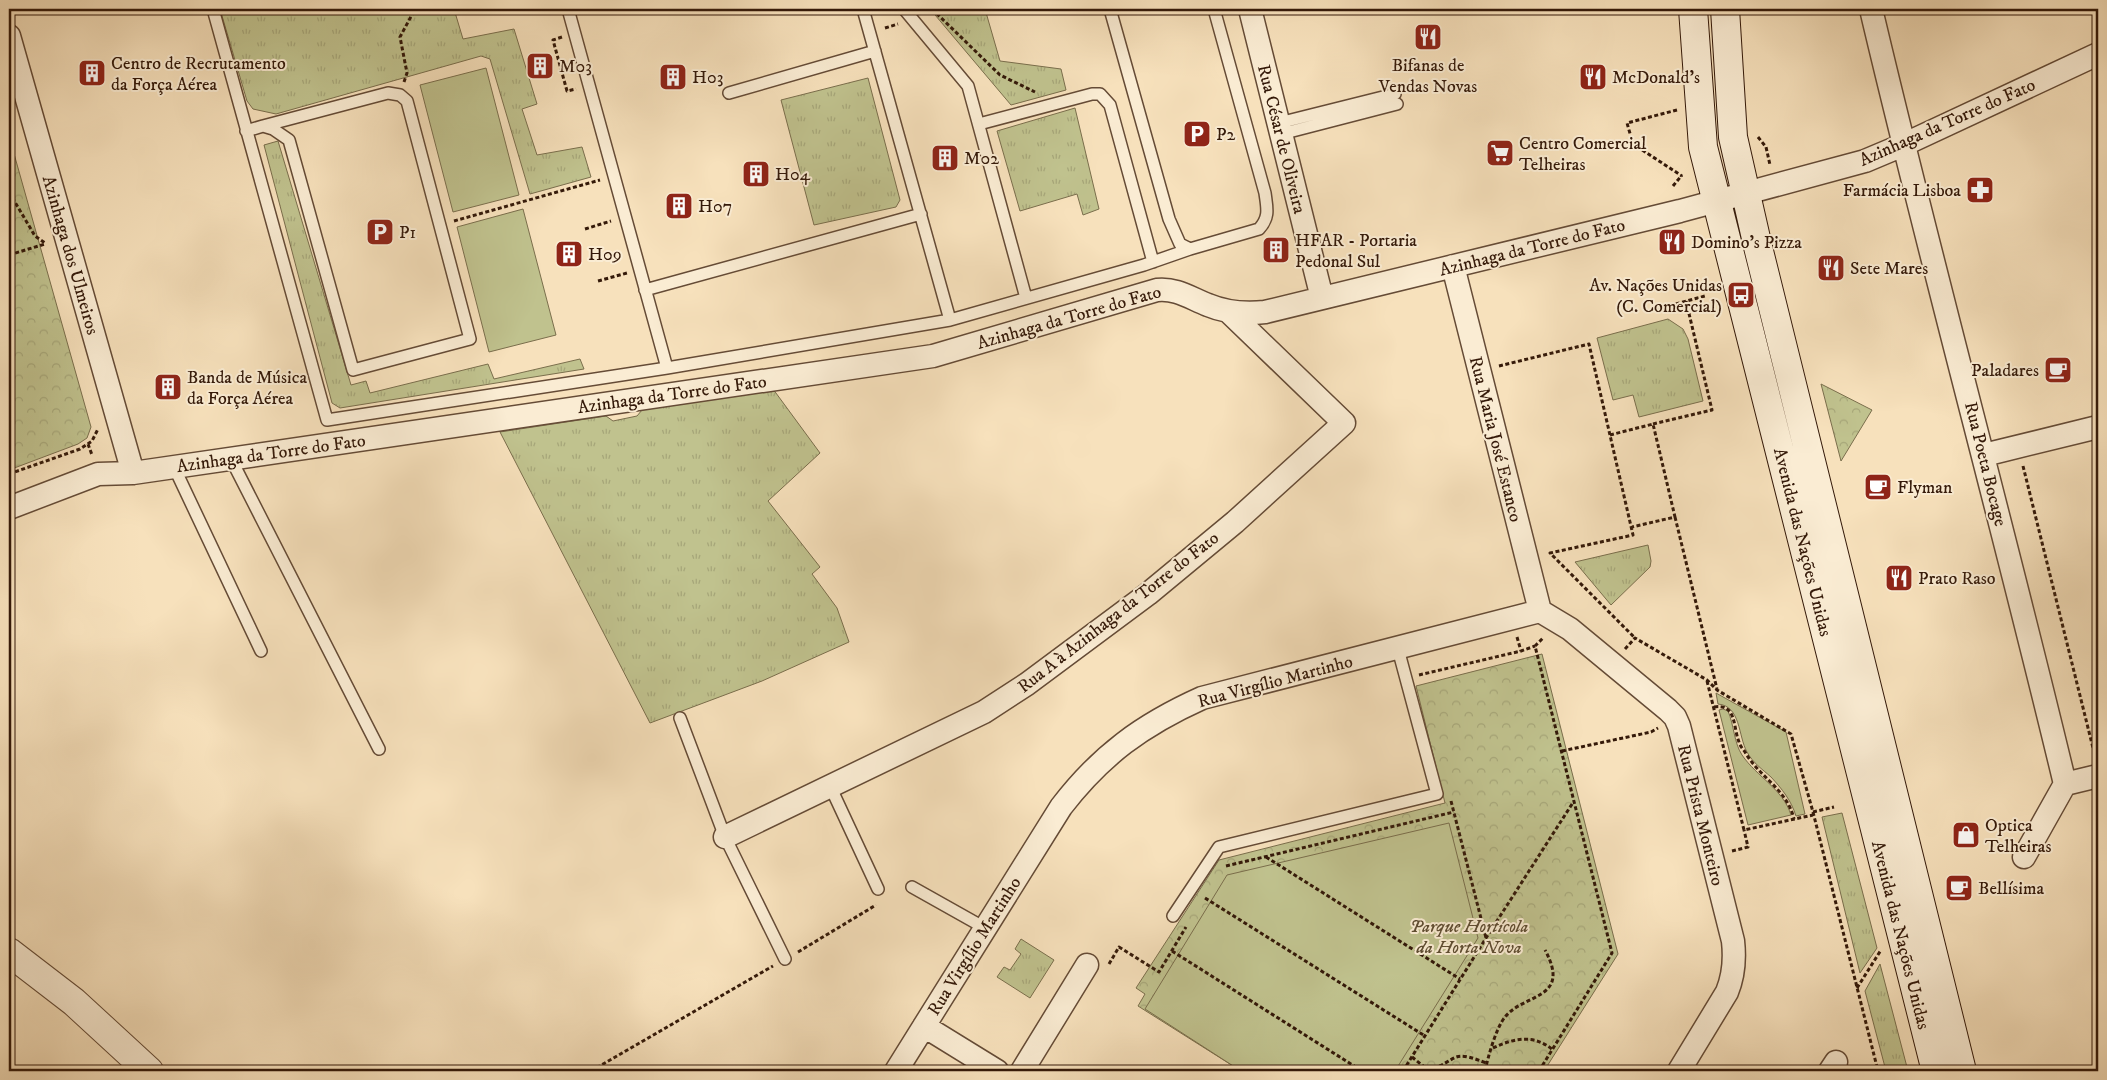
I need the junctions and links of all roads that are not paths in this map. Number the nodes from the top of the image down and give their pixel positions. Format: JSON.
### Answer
{"nodes":[{"id":1,"x":213,"y":9,"type":"edge"},
{"id":2,"x":568,"y":9,"type":"edge"},
{"id":3,"x":863,"y":9,"type":"edge"},
{"id":4,"x":904,"y":9,"type":"edge"},
{"id":5,"x":1110,"y":9,"type":"edge"},
{"id":6,"x":1214,"y":9,"type":"edge"},
{"id":7,"x":1250,"y":9,"type":"edge"},
{"id":8,"x":1693,"y":9,"type":"edge"},
{"id":9,"x":1725,"y":9,"type":"edge"},
{"id":10,"x":1871,"y":9,"type":"edge"},
{"id":11,"x":9,"y":36,"type":"edge"},
{"id":12,"x":875,"y":50,"type":"junction"},
{"id":13,"x":2098,"y":54,"type":"edge"},
{"id":14,"x":729,"y":93,"type":"dead end"},
{"id":15,"x":1396,"y":99,"type":"dead end"},
{"id":16,"x":979,"y":124,"type":"junction"},
{"id":17,"x":263,"y":126,"type":"junction"},
{"id":18,"x":1280,"y":128,"type":"junction"},
{"id":19,"x":246,"y":130,"type":"junction"},
{"id":20,"x":1903,"y":145,"type":"junction"},
{"id":21,"x":1746,"y":193,"type":"junction"},
{"id":22,"x":1717,"y":201,"type":"junction"},
{"id":23,"x":921,"y":214,"type":"junction"},
{"id":24,"x":1190,"y":249,"type":"junction"},
{"id":25,"x":1153,"y":262,"type":"junction"},
{"id":26,"x":1453,"y":266,"type":"junction"},
{"id":27,"x":645,"y":290,"type":"junction"},
{"id":28,"x":1026,"y":298,"type":"junction"},
{"id":29,"x":1322,"y":298,"type":"junction"},
{"id":30,"x":1229,"y":312,"type":"junction"},
{"id":31,"x":950,"y":320,"type":"junction"},
{"id":32,"x":667,"y":368,"type":"junction"},
{"id":33,"x":2098,"y":427,"type":"edge"},
{"id":34,"x":1984,"y":455,"type":"junction"},
{"id":35,"x":231,"y":459,"type":"junction"},
{"id":36,"x":174,"y":467,"type":"junction"},
{"id":37,"x":133,"y":473,"type":"junction"},
{"id":38,"x":9,"y":508,"type":"edge"},
{"id":39,"x":1540,"y":612,"type":"junction"},
{"id":40,"x":1398,"y":649,"type":"junction"},
{"id":41,"x":261,"y":651,"type":"dead end"},
{"id":42,"x":680,"y":718,"type":"dead end"},
{"id":43,"x":379,"y":749,"type":"dead end"},
{"id":44,"x":2097,"y":769,"type":"edge"},
{"id":45,"x":2066,"y":784,"type":"junction"},
{"id":46,"x":830,"y":786,"type":"junction"},
{"id":47,"x":725,"y":837,"type":"junction"},
{"id":48,"x":2024,"y":857,"type":"dead end"},
{"id":49,"x":912,"y":887,"type":"dead end"},
{"id":50,"x":878,"y":889,"type":"dead end"},
{"id":51,"x":1173,"y":916,"type":"dead end"},
{"id":52,"x":985,"y":928,"type":"junction"},
{"id":53,"x":9,"y":952,"type":"edge"},
{"id":54,"x":785,"y":959,"type":"road end"},
{"id":55,"x":1095,"y":969,"type":"road end"},
{"id":56,"x":924,"y":1026,"type":"junction"},
{"id":57,"x":149,"y":1071,"type":"edge"},
{"id":58,"x":896,"y":1071,"type":"edge"},
{"id":59,"x":998,"y":1071,"type":"edge"},
{"id":60,"x":1022,"y":1071,"type":"edge"},
{"id":61,"x":1679,"y":1071,"type":"edge"},
{"id":62,"x":1936,"y":1071,"type":"edge"},
{"id":63,"x":1962,"y":1071,"type":"edge"}],
"edges":[{"from":1,"to":19,"type":"lane"},
{"from":2,"to":27,"type":"lane"},
{"from":3,"to":12,"type":"lane"},
{"from":4,"to":16,"type":"lane"},
{"from":5,"to":24,"type":"lane"},
{"from":6,"to":24,"type":"lane"},
{"from":7,"to":18,"type":"street","name":"Rua César de Oliveira"},
{"from":8,"to":22,"type":"main road","name":"Avenida das Nações Unidas"},
{"from":9,"to":21,"type":"main road","name":"Avenida das Nações Unidas"},
{"from":10,"to":20,"type":"street","name":"Rua Poeta Bocage"},
{"from":11,"to":37,"type":"street","name":"Azinhaga dos Ulmeiros"},
{"from":12,"to":14,"type":"lane"},
{"from":12,"to":23,"type":"lane"},
{"from":13,"to":20,"type":"street","name":"Azinhaga da Torre do Fato"},
{"from":15,"to":18,"type":"lane"},
{"from":16,"to":25,"type":"lane"},
{"from":16,"to":28,"type":"lane"},
{"from":17,"to":17,"type":"lane"},
{"from":17,"to":19,"type":"lane"},
{"from":18,"to":29,"type":"street","name":"Rua César de Oliveira"},
{"from":19,"to":32,"type":"lane"},
{"from":20,"to":21,"type":"street","name":"Azinhaga da Torre do Fato"},
{"from":20,"to":34,"type":"street","name":"Rua Poeta Bocage"},
{"from":21,"to":22,"type":"street","name":"Azinhaga da Torre do Fato"},
{"from":21,"to":63,"type":"main road","name":"Avenida das Nações Unidas"},
{"from":22,"to":26,"type":"street","name":"Azinhaga da Torre do Fato"},
{"from":22,"to":62,"type":"main road","name":"Avenida das Nações Unidas"},
{"from":23,"to":27,"type":"lane"},
{"from":23,"to":31,"type":"lane"},
{"from":24,"to":25,"type":"lane"},
{"from":25,"to":28,"type":"lane"},
{"from":26,"to":29,"type":"street","name":"Azinhaga da Torre do Fato"},
{"from":26,"to":39,"type":"street","name":"Rua Maria José Estanco"},
{"from":27,"to":32,"type":"lane"},
{"from":28,"to":31,"type":"lane"},
{"from":29,"to":30,"type":"street","name":"Azinhaga da Torre do Fato"},
{"from":30,"to":35,"type":"street","name":"Azinhaga da Torre do Fato"},
{"from":30,"to":46,"type":"street","name":"Rua A à Azinhaga da Torre do Fato"},
{"from":31,"to":32,"type":"lane"},
{"from":33,"to":34,"type":"street"},
{"from":34,"to":45,"type":"street","name":"Rua Poeta Bocage"},
{"from":35,"to":36,"type":"street","name":"Azinhaga da Torre do Fato"},
{"from":35,"to":43,"type":"lane"},
{"from":36,"to":37,"type":"street","name":"Azinhaga da Torre do Fato"},
{"from":36,"to":41,"type":"lane"},
{"from":37,"to":38,"type":"street","name":"Azinhaga da Torre do Fato"},
{"from":39,"to":40,"type":"street","name":"Rua Virgílio Martinho"},
{"from":39,"to":61,"type":"street","name":"Rua Prista Monteiro"},
{"from":40,"to":51,"type":"lane"},
{"from":40,"to":52,"type":"street","name":"Rua Virgílio Martinho"},
{"from":42,"to":47,"type":"lane"},
{"from":44,"to":45,"type":"street"},
{"from":45,"to":48,"type":"street"},
{"from":46,"to":47,"type":"street","name":"Rua A à Azinhaga da Torre do Fato"},
{"from":46,"to":50,"type":"lane"},
{"from":47,"to":54,"type":"lane"},
{"from":49,"to":52,"type":"lane"},
{"from":52,"to":56,"type":"street","name":"Rua Virgílio Martinho"},
{"from":53,"to":57,"type":"main road"},
{"from":55,"to":60,"type":"street"},
{"from":56,"to":58,"type":"street","name":"Rua Virgílio Martinho"},
{"from":56,"to":59,"type":"street"}]}
